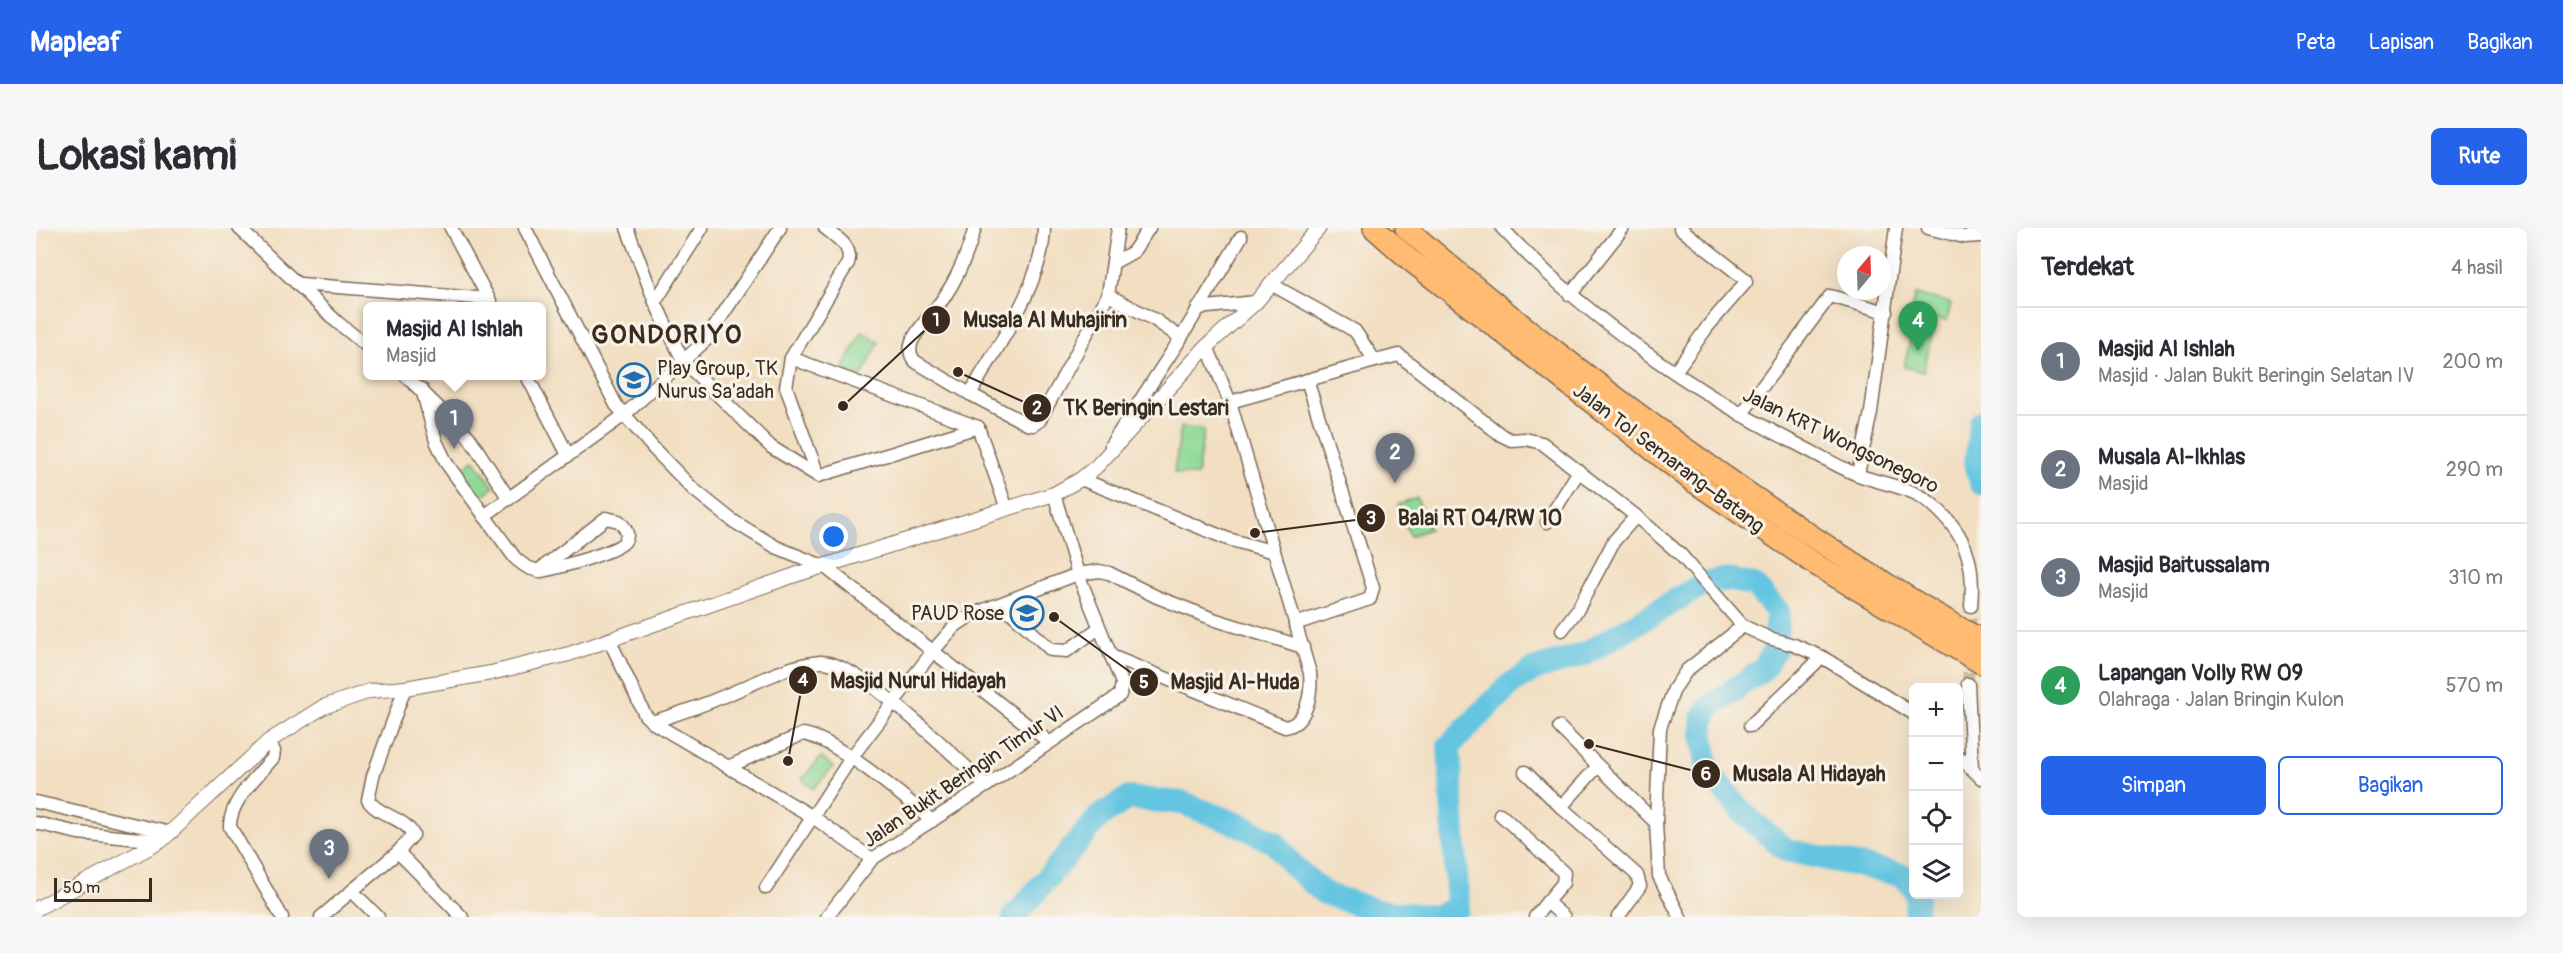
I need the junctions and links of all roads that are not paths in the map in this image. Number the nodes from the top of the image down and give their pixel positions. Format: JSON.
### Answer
{"nodes":[{"id":1,"x":238,"y":228,"type":"edge"},
{"id":2,"x":451,"y":228,"type":"edge"},
{"id":3,"x":525,"y":228,"type":"edge"},
{"id":4,"x":702,"y":228,"type":"edge"},
{"id":5,"x":780,"y":228,"type":"edge"},
{"id":6,"x":825,"y":228,"type":"edge"},
{"id":7,"x":975,"y":228,"type":"edge"},
{"id":8,"x":1044,"y":228,"type":"edge"},
{"id":9,"x":1118,"y":228,"type":"edge"},
{"id":10,"x":1149,"y":228,"type":"edge"},
{"id":11,"x":1319,"y":228,"type":"edge"},
{"id":12,"x":1374,"y":228,"type":"edge"},
{"id":13,"x":1406,"y":228,"type":"edge"},
{"id":14,"x":1502,"y":228,"type":"edge"},
{"id":15,"x":1623,"y":228,"type":"edge"},
{"id":16,"x":1680,"y":228,"type":"edge"},
{"id":17,"x":1896,"y":228,"type":"edge"},
{"id":18,"x":1928,"y":228,"type":"edge"},
{"id":19,"x":628,"y":229,"type":"edge"},
{"id":20,"x":1981,"y":236,"type":"edge"},
{"id":21,"x":1241,"y":237,"type":"dead end"},
{"id":22,"x":1113,"y":263,"type":"junction"},
{"id":23,"x":300,"y":284,"type":"junction"},
{"id":24,"x":1271,"y":284,"type":"junction"},
{"id":25,"x":1108,"y":295,"type":"junction"},
{"id":26,"x":1570,"y":295,"type":"junction"},
{"id":27,"x":481,"y":302,"type":"edge"},
{"id":28,"x":490,"y":302,"type":"edge"},
{"id":29,"x":655,"y":302,"type":"junction"},
{"id":30,"x":1256,"y":302,"type":"junction"},
{"id":31,"x":1198,"y":308,"type":"junction"},
{"id":32,"x":1886,"y":312,"type":"junction"},
{"id":33,"x":1181,"y":338,"type":"junction"},
{"id":34,"x":363,"y":343,"type":"edge"},
{"id":35,"x":1207,"y":346,"type":"junction"},
{"id":36,"x":791,"y":358,"type":"junction"},
{"id":37,"x":683,"y":361,"type":"junction"},
{"id":38,"x":1375,"y":361,"type":"junction"},
{"id":39,"x":1675,"y":372,"type":"junction"},
{"id":40,"x":412,"y":380,"type":"edge"},
{"id":41,"x":530,"y":380,"type":"edge"},
{"id":42,"x":1307,"y":380,"type":"junction"},
{"id":43,"x":422,"y":389,"type":"junction"},
{"id":44,"x":970,"y":394,"type":"junction"},
{"id":45,"x":1230,"y":402,"type":"junction"},
{"id":46,"x":1741,"y":415,"type":"junction"},
{"id":47,"x":624,"y":416,"type":"junction"},
{"id":48,"x":978,"y":427,"type":"junction"},
{"id":49,"x":568,"y":454,"type":"junction"},
{"id":50,"x":1097,"y":466,"type":"junction"},
{"id":51,"x":1579,"y":471,"type":"junction"},
{"id":52,"x":1858,"y":474,"type":"junction"},
{"id":53,"x":818,"y":476,"type":"junction"},
{"id":54,"x":1081,"y":479,"type":"junction"},
{"id":55,"x":1054,"y":494,"type":"junction"},
{"id":56,"x":509,"y":499,"type":"junction"},
{"id":57,"x":1007,"y":509,"type":"junction"},
{"id":58,"x":484,"y":516,"type":"junction"},
{"id":59,"x":1636,"y":516,"type":"junction"},
{"id":60,"x":1547,"y":522,"type":"dead end"},
{"id":61,"x":1274,"y":552,"type":"junction"},
{"id":62,"x":825,"y":567,"type":"junction"},
{"id":63,"x":538,"y":571,"type":"junction"},
{"id":64,"x":1078,"y":574,"type":"junction"},
{"id":65,"x":1002,"y":604,"type":"junction"},
{"id":66,"x":1971,"y":606,"type":"tunnel mouth"},
{"id":67,"x":1295,"y":624,"type":"junction"},
{"id":68,"x":1743,"y":626,"type":"junction"},
{"id":69,"x":1099,"y":628,"type":"junction"},
{"id":70,"x":1562,"y":630,"type":"dead end"},
{"id":71,"x":609,"y":639,"type":"junction"},
{"id":72,"x":1981,"y":640,"type":"edge"},
{"id":73,"x":1302,"y":647,"type":"junction"},
{"id":74,"x":933,"y":651,"type":"junction"},
{"id":75,"x":1111,"y":656,"type":"junction"},
{"id":76,"x":1822,"y":657,"type":"junction"},
{"id":77,"x":1981,"y":663,"type":"edge"},
{"id":78,"x":1968,"y":684,"type":"tunnel mouth"},
{"id":79,"x":405,"y":688,"type":"junction"},
{"id":80,"x":894,"y":702,"type":"junction"},
{"id":81,"x":1909,"y":711,"type":"edge"},
{"id":82,"x":652,"y":722,"type":"junction"},
{"id":83,"x":1750,"y":726,"type":"dead end"},
{"id":84,"x":1559,"y":727,"type":"dead end"},
{"id":85,"x":269,"y":741,"type":"junction"},
{"id":86,"x":1049,"y":742,"type":"junction"},
{"id":87,"x":851,"y":758,"type":"junction"},
{"id":88,"x":1963,"y":760,"type":"edge"},
{"id":89,"x":730,"y":766,"type":"junction"},
{"id":90,"x":1598,"y":766,"type":"junction"},
{"id":91,"x":1525,"y":772,"type":"dead end"},
{"id":92,"x":1976,"y":774,"type":"edge"},
{"id":93,"x":986,"y":786,"type":"junction"},
{"id":94,"x":36,"y":802,"type":"edge"},
{"id":95,"x":1561,"y":807,"type":"junction"},
{"id":96,"x":1500,"y":814,"type":"dead end"},
{"id":97,"x":813,"y":817,"type":"junction"},
{"id":98,"x":932,"y":821,"type":"junction"},
{"id":99,"x":36,"y":823,"type":"edge"},
{"id":100,"x":1656,"y":823,"type":"junction"},
{"id":101,"x":166,"y":837,"type":"junction"},
{"id":102,"x":399,"y":852,"type":"junction"},
{"id":103,"x":872,"y":859,"type":"junction"},
{"id":104,"x":1637,"y":875,"type":"junction"},
{"id":105,"x":1659,"y":876,"type":"junction"},
{"id":106,"x":766,"y":888,"type":"dead end"},
{"id":107,"x":352,"y":891,"type":"junction"},
{"id":108,"x":1546,"y":902,"type":"junction"},
{"id":109,"x":36,"y":909,"type":"edge"},
{"id":110,"x":282,"y":917,"type":"edge"},
{"id":111,"x":321,"y":917,"type":"edge"},
{"id":112,"x":378,"y":917,"type":"edge"},
{"id":113,"x":462,"y":917,"type":"edge"},
{"id":114,"x":827,"y":917,"type":"edge"},
{"id":115,"x":1534,"y":917,"type":"edge"},
{"id":116,"x":1564,"y":917,"type":"edge"},
{"id":117,"x":1618,"y":917,"type":"edge"},
{"id":118,"x":1680,"y":917,"type":"edge"}],
"edges":[{"from":1,"to":23,"type":"street"},
{"from":2,"to":28,"type":"street"},
{"from":3,"to":47,"type":"street"},
{"from":4,"to":29,"type":"street"},
{"from":5,"to":37,"type":"street"},
{"from":6,"to":36,"type":"street"},
{"from":7,"to":44,"type":"street"},
{"from":8,"to":44,"type":"street"},
{"from":9,"to":22,"type":"street"},
{"from":10,"to":22,"type":"street"},
{"from":11,"to":24,"type":"street"},
{"from":12,"to":77,"type":"highway","name":"Jalan Tol Semarang–Batang"},
{"from":13,"to":72,"type":"highway","name":"Jalan Tol Semarang–Batang"},
{"from":14,"to":26,"type":"street","name":"Jalan KRT Wongsonegoro"},
{"from":15,"to":26,"type":"street"},
{"from":16,"to":39,"type":"street"},
{"from":17,"to":32,"type":"street"},
{"from":18,"to":20,"type":"street"},
{"from":19,"to":29,"type":"street"},
{"from":21,"to":31,"type":"street"},
{"from":22,"to":25,"type":"street"},
{"from":23,"to":27,"type":"street"},
{"from":23,"to":34,"type":"street"},
{"from":24,"to":30,"type":"street"},
{"from":24,"to":38,"type":"street"},
{"from":25,"to":33,"type":"street"},
{"from":25,"to":44,"type":"street"},
{"from":26,"to":39,"type":"street","name":"Jalan KRT Wongsonegoro"},
{"from":29,"to":37,"type":"street"},
{"from":30,"to":31,"type":"street"},
{"from":30,"to":35,"type":"street"},
{"from":31,"to":33,"type":"street"},
{"from":32,"to":46,"type":"street"},
{"from":32,"to":52,"type":"street"},
{"from":33,"to":50,"type":"street"},
{"from":35,"to":45,"type":"street"},
{"from":35,"to":50,"type":"street"},
{"from":36,"to":48,"type":"street"},
{"from":36,"to":53,"type":"street"},
{"from":37,"to":47,"type":"street"},
{"from":37,"to":53,"type":"street"},
{"from":38,"to":42,"type":"street"},
{"from":38,"to":51,"type":"street"},
{"from":39,"to":46,"type":"street","name":"Jalan KRT Wongsonegoro"},
{"from":40,"to":43,"type":"street"},
{"from":41,"to":49,"type":"street"},
{"from":42,"to":45,"type":"street"},
{"from":42,"to":67,"type":"street"},
{"from":43,"to":56,"type":"street"},
{"from":43,"to":58,"type":"street"},
{"from":45,"to":61,"type":"street"},
{"from":46,"to":52,"type":"street","name":"Jalan KRT Wongsonegoro"},
{"from":47,"to":49,"type":"street"},
{"from":47,"to":62,"type":"street"},
{"from":48,"to":53,"type":"street"},
{"from":48,"to":57,"type":"street"},
{"from":49,"to":56,"type":"street"},
{"from":50,"to":54,"type":"street"},
{"from":51,"to":59,"type":"street"},
{"from":51,"to":60,"type":"street"},
{"from":52,"to":66,"type":"street","name":"Jalan KRT Wongsonegoro"},
{"from":54,"to":55,"type":"street"},
{"from":54,"to":61,"type":"street"},
{"from":55,"to":57,"type":"street"},
{"from":55,"to":64,"type":"street"},
{"from":56,"to":58,"type":"street"},
{"from":57,"to":62,"type":"street"},
{"from":58,"to":63,"type":"street"},
{"from":59,"to":68,"type":"street"},
{"from":59,"to":70,"type":"street"},
{"from":61,"to":67,"type":"street"},
{"from":62,"to":71,"type":"street"},
{"from":62,"to":74,"type":"street"},
{"from":63,"to":63,"type":"street"},
{"from":64,"to":65,"type":"street"},
{"from":64,"to":69,"type":"street"},
{"from":64,"to":73,"type":"street"},
{"from":65,"to":69,"type":"street"},
{"from":65,"to":74,"type":"street"},
{"from":67,"to":73,"type":"street"},
{"from":68,"to":76,"type":"street"},
{"from":68,"to":100,"type":"street"},
{"from":69,"to":75,"type":"street"},
{"from":71,"to":79,"type":"street"},
{"from":71,"to":82,"type":"street"},
{"from":73,"to":75,"type":"street"},
{"from":74,"to":80,"type":"street"},
{"from":74,"to":86,"type":"street"},
{"from":75,"to":86,"type":"street","name":"Jalan Bukit Beringin Timur VI"},
{"from":76,"to":81,"type":"street"},
{"from":76,"to":83,"type":"street"},
{"from":78,"to":92,"type":"street"},
{"from":79,"to":85,"type":"street"},
{"from":79,"to":102,"type":"street"},
{"from":80,"to":82,"type":"street"},
{"from":80,"to":87,"type":"street"},
{"from":80,"to":93,"type":"street"},
{"from":82,"to":89,"type":"street"},
{"from":84,"to":90,"type":"street"},
{"from":85,"to":101,"type":"street"},
{"from":85,"to":110,"type":"street"},
{"from":86,"to":93,"type":"street","name":"Jalan Bukit Beringin Timur VI"},
{"from":87,"to":89,"type":"street"},
{"from":87,"to":97,"type":"street"},
{"from":87,"to":98,"type":"street"},
{"from":88,"to":92,"type":"street"},
{"from":89,"to":97,"type":"street"},
{"from":90,"to":95,"type":"street"},
{"from":90,"to":100,"type":"street"},
{"from":91,"to":95,"type":"street"},
{"from":93,"to":98,"type":"street","name":"Jalan Bukit Beringin Timur VI"},
{"from":94,"to":101,"type":"street"},
{"from":95,"to":104,"type":"street"},
{"from":96,"to":108,"type":"street"},
{"from":97,"to":103,"type":"street"},
{"from":97,"to":106,"type":"street"},
{"from":98,"to":103,"type":"street","name":"Jalan Bukit Beringin Timur VI"},
{"from":99,"to":101,"type":"street"},
{"from":100,"to":105,"type":"street"},
{"from":101,"to":109,"type":"street"},
{"from":102,"to":107,"type":"street"},
{"from":102,"to":113,"type":"street"},
{"from":103,"to":114,"type":"street","name":"Jalan Bukit Beringin Timur VI"},
{"from":104,"to":105,"type":"street"},
{"from":104,"to":117,"type":"street"},
{"from":105,"to":118,"type":"street"},
{"from":107,"to":111,"type":"street"},
{"from":107,"to":112,"type":"street"},
{"from":108,"to":115,"type":"street"},
{"from":108,"to":116,"type":"street"}]}
